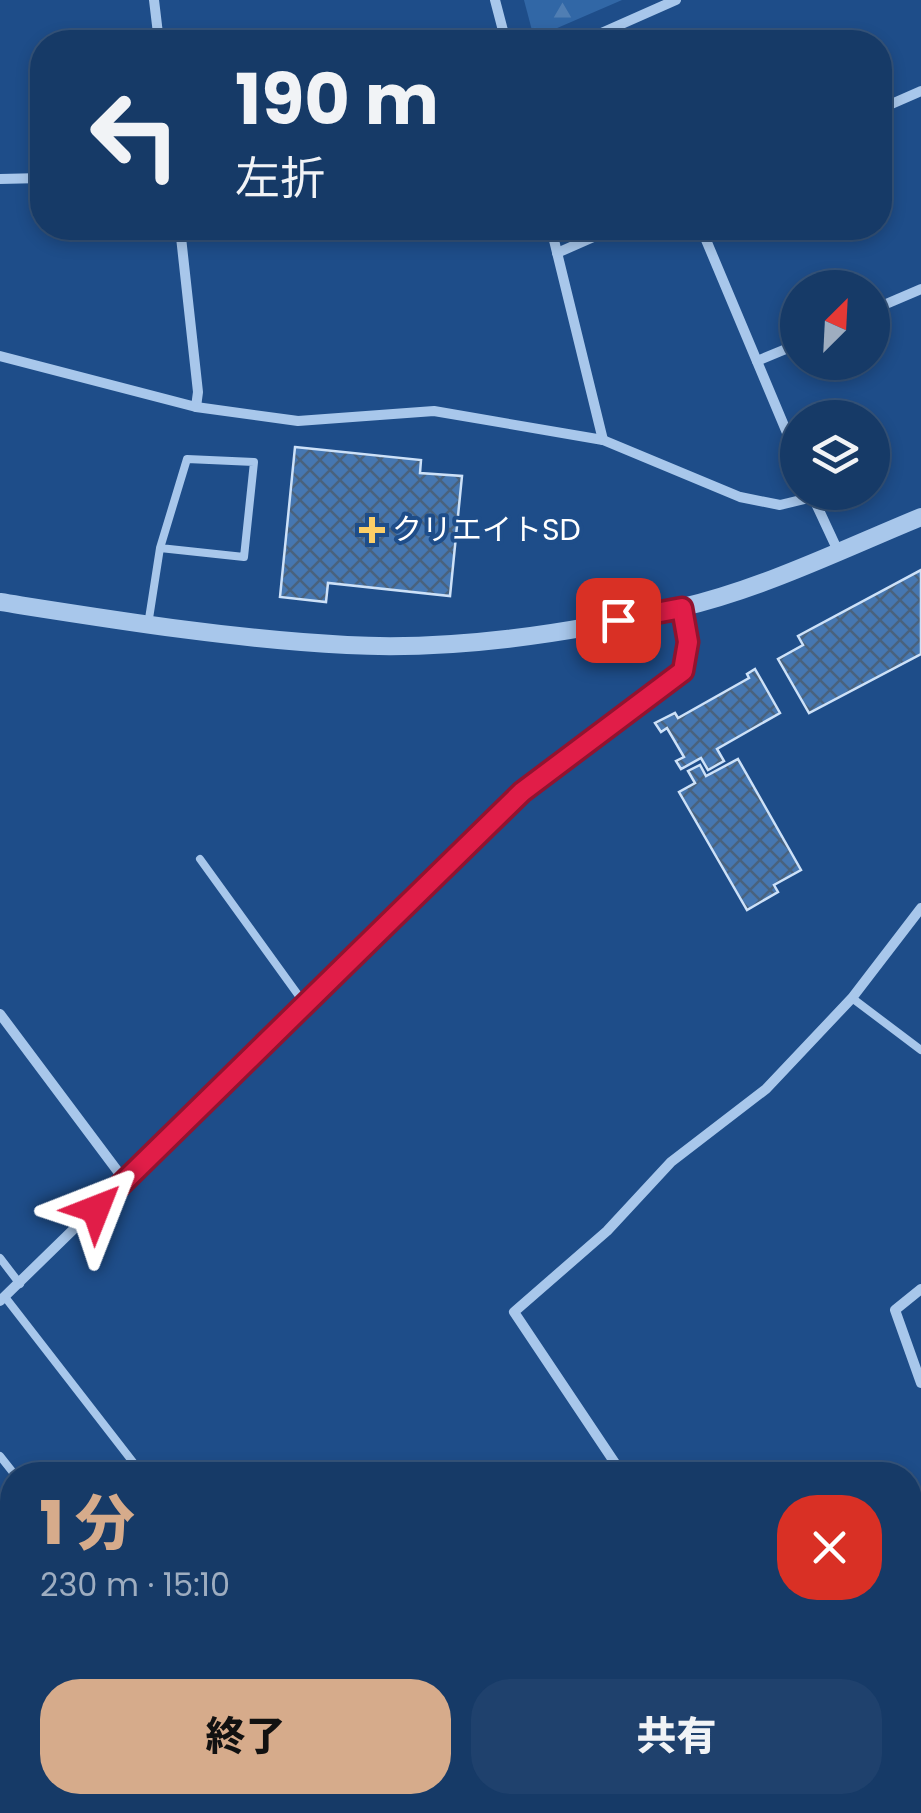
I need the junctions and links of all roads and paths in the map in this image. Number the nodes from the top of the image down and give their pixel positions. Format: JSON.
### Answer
{"nodes":[{"id":1,"x":154,"y":0,"type":"edge"},
{"id":2,"x":496,"y":0,"type":"edge"},
{"id":3,"x":676,"y":0,"type":"edge"},
{"id":4,"x":158,"y":30,"type":"edge"},
{"id":5,"x":503,"y":30,"type":"edge"},
{"id":6,"x":608,"y":30,"type":"edge"},
{"id":7,"x":921,"y":90,"type":"edge"},
{"id":8,"x":892,"y":103,"type":"edge"},
{"id":9,"x":30,"y":178,"type":"edge"},
{"id":10,"x":0,"y":179,"type":"edge"},
{"id":11,"x":181,"y":240,"type":"edge"},
{"id":12,"x":554,"y":240,"type":"edge"},
{"id":13,"x":587,"y":240,"type":"edge"},
{"id":14,"x":705,"y":240,"type":"edge"},
{"id":15,"x":557,"y":253,"type":"junction"},
{"id":16,"x":921,"y":289,"type":"edge"},
{"id":17,"x":890,"y":302,"type":"edge"},
{"id":18,"x":780,"y":352,"type":"edge"},
{"id":19,"x":0,"y":356,"type":"edge"},
{"id":20,"x":757,"y":362,"type":"junction"},
{"id":21,"x":196,"y":407,"type":"junction"},
{"id":22,"x":780,"y":416,"type":"edge"},
{"id":23,"x":603,"y":440,"type":"junction"},
{"id":24,"x":780,"y":505,"type":"edge"},
{"id":25,"x":819,"y":510,"type":"edge"},
{"id":26,"x":921,"y":516,"type":"edge"},
{"id":27,"x":160,"y":548,"type":"junction"},
{"id":28,"x":838,"y":551,"type":"junction"},
{"id":29,"x":0,"y":602,"type":"edge"},
{"id":30,"x":682,"y":608,"type":"junction"},
{"id":31,"x":148,"y":625,"type":"junction"},
{"id":32,"x":200,"y":859,"type":"dead end"},
{"id":33,"x":921,"y":908,"type":"edge"},
{"id":34,"x":852,"y":998,"type":"junction"},
{"id":35,"x":304,"y":1003,"type":"junction"},
{"id":36,"x":0,"y":1014,"type":"edge"},
{"id":37,"x":921,"y":1050,"type":"edge"},
{"id":38,"x":125,"y":1181,"type":"junction"},
{"id":39,"x":0,"y":1258,"type":"edge"},
{"id":40,"x":20,"y":1284,"type":"junction"},
{"id":41,"x":921,"y":1290,"type":"edge"},
{"id":42,"x":2,"y":1299,"type":"edge"},
{"id":43,"x":921,"y":1384,"type":"edge"},
{"id":44,"x":133,"y":1462,"type":"edge"},
{"id":45,"x":614,"y":1462,"type":"edge"}],
"edges":[{"from":1,"to":4,"type":"street"},
{"from":2,"to":5,"type":"street"},
{"from":3,"to":6,"type":"street"},
{"from":7,"to":8,"type":"street"},
{"from":9,"to":10,"type":"street"},
{"from":11,"to":21,"type":"street"},
{"from":12,"to":15,"type":"street"},
{"from":13,"to":15,"type":"street"},
{"from":14,"to":20,"type":"street"},
{"from":15,"to":23,"type":"street"},
{"from":16,"to":17,"type":"street"},
{"from":18,"to":20,"type":"street"},
{"from":19,"to":21,"type":"street"},
{"from":20,"to":22,"type":"street"},
{"from":21,"to":23,"type":"street"},
{"from":23,"to":24,"type":"street"},
{"from":25,"to":28,"type":"street"},
{"from":26,"to":28,"type":"street"},
{"from":27,"to":27,"type":"lane"},
{"from":27,"to":31,"type":"lane"},
{"from":28,"to":30,"type":"street"},
{"from":29,"to":31,"type":"street"},
{"from":30,"to":31,"type":"street"},
{"from":30,"to":35,"type":"street"},
{"from":32,"to":35,"type":"lane"},
{"from":33,"to":34,"type":"street"},
{"from":34,"to":37,"type":"lane"},
{"from":34,"to":45,"type":"street"},
{"from":35,"to":38,"type":"street"},
{"from":36,"to":38,"type":"street"},
{"from":38,"to":40,"type":"street"},
{"from":39,"to":40,"type":"lane"},
{"from":40,"to":42,"type":"street"},
{"from":41,"to":43,"type":"street"},
{"from":42,"to":44,"type":"lane"}]}
